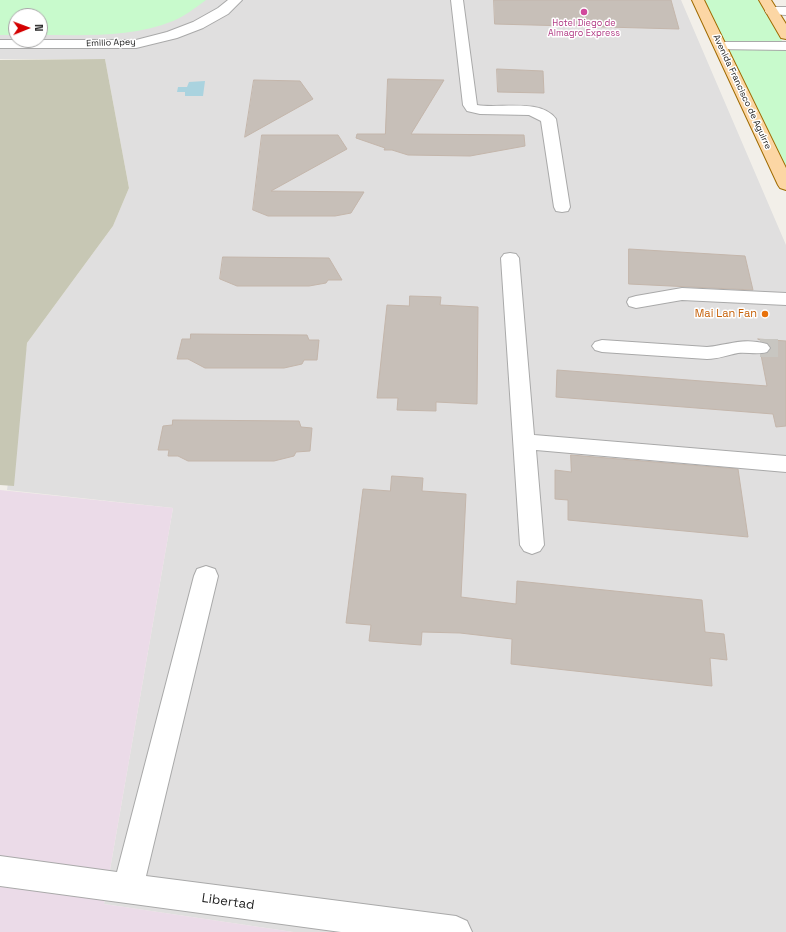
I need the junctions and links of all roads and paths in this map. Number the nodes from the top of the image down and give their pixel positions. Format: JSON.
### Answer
{"nodes":[{"id":1,"x":236,"y":0,"type":"edge"},
{"id":2,"x":457,"y":0,"type":"edge"},
{"id":3,"x":698,"y":0,"type":"edge"},
{"id":4,"x":769,"y":6,"type":"edge"},
{"id":5,"x":786,"y":11,"type":"edge"},
{"id":6,"x":786,"y":35,"type":"edge"},
{"id":7,"x":0,"y":44,"type":"edge"},
{"id":8,"x":136,"y":44,"type":"junction"},
{"id":9,"x":721,"y":46,"type":"junction"},
{"id":10,"x":786,"y":46,"type":"edge"},
{"id":11,"x":139,"y":59,"type":"dead end"},
{"id":12,"x":786,"y":185,"type":"edge"},
{"id":13,"x":562,"y":207,"type":"dead end"},
{"id":14,"x":510,"y":258,"type":"dead end"},
{"id":15,"x":786,"y":299,"type":"edge"},
{"id":16,"x":636,"y":302,"type":"dead end"},
{"id":17,"x":602,"y":346,"type":"dead end"},
{"id":18,"x":760,"y":348,"type":"tunnel mouth"},
{"id":19,"x":525,"y":442,"type":"junction"},
{"id":20,"x":786,"y":464,"type":"edge"},
{"id":21,"x":532,"y":545,"type":"dead end"},
{"id":22,"x":206,"y":576,"type":"dead end"},
{"id":23,"x":0,"y":871,"type":"edge"},
{"id":24,"x":128,"y":888,"type":"junction"},
{"id":25,"x":456,"y":932,"type":"edge"}],
"edges":[{"from":1,"to":8,"type":"street","name":"Emilio Apey"},
{"from":2,"to":13,"type":"street"},
{"from":3,"to":9,"type":"main road","name":"Avenida Francisco de Aguirre"},
{"from":4,"to":5,"type":"street"},
{"from":4,"to":6,"type":"main road"},
{"from":7,"to":8,"type":"street","name":"Emilio Apey"},
{"from":8,"to":11,"type":"street"},
{"from":9,"to":10,"type":"street"},
{"from":9,"to":12,"type":"main road","name":"Avenida Francisco de Aguirre"},
{"from":14,"to":19,"type":"street"},
{"from":15,"to":16,"type":"street"},
{"from":17,"to":18,"type":"street"},
{"from":19,"to":20,"type":"street"},
{"from":19,"to":21,"type":"street"},
{"from":22,"to":24,"type":"street"},
{"from":23,"to":24,"type":"street","name":"Libertad"},
{"from":24,"to":25,"type":"street","name":"Libertad"}]}
